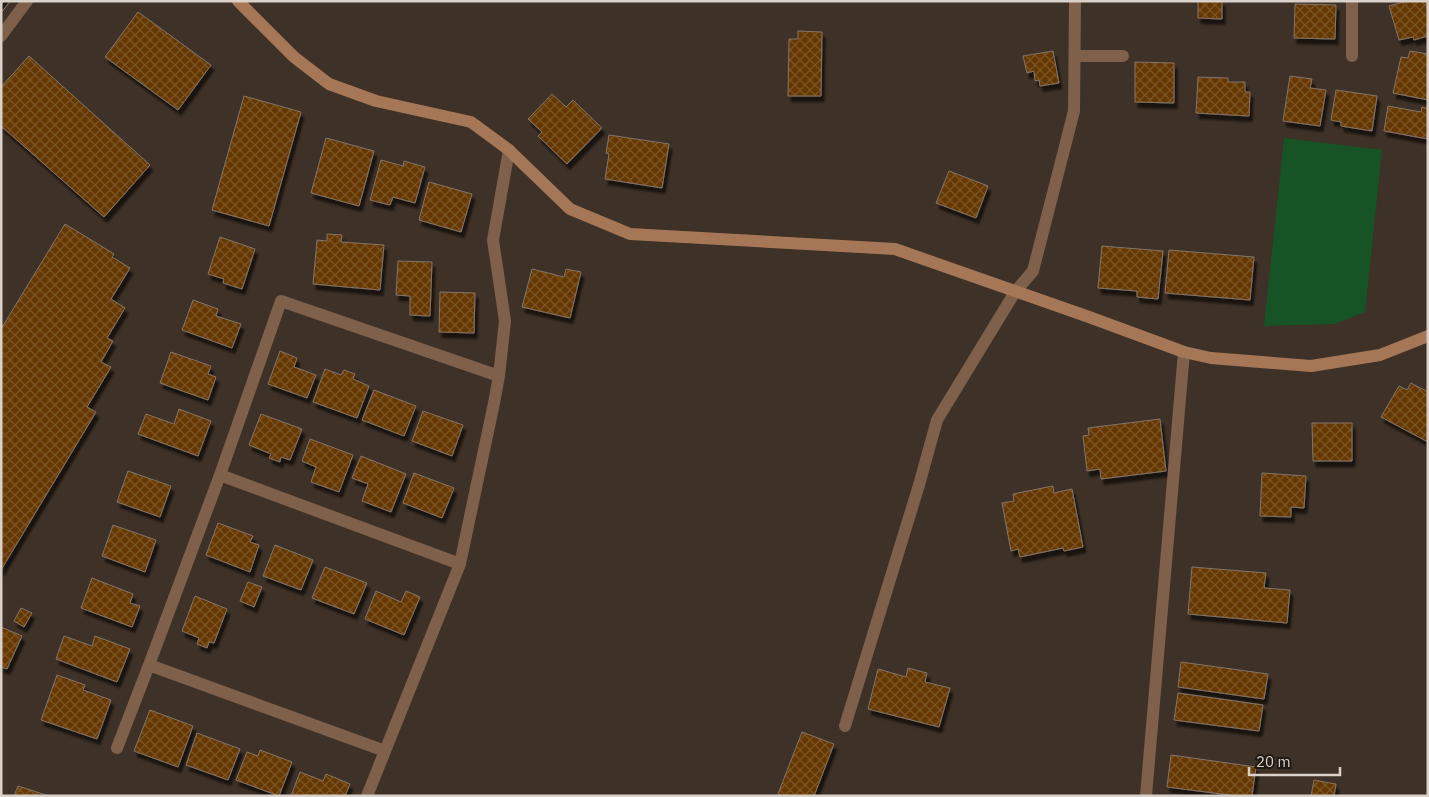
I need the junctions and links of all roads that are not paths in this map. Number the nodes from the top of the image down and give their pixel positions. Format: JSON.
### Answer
{"nodes":[{"id":1,"x":27,"y":1,"type":"edge"},
{"id":2,"x":238,"y":1,"type":"edge"},
{"id":3,"x":1075,"y":1,"type":"edge"},
{"id":4,"x":1352,"y":1,"type":"edge"},
{"id":5,"x":1,"y":36,"type":"edge"},
{"id":6,"x":1075,"y":56,"type":"junction"},
{"id":7,"x":1123,"y":56,"type":"dead end"},
{"id":8,"x":1352,"y":56,"type":"dead end"},
{"id":9,"x":509,"y":150,"type":"junction"},
{"id":10,"x":1016,"y":292,"type":"junction"},
{"id":11,"x":1428,"y":336,"type":"edge"},
{"id":12,"x":1184,"y":352,"type":"junction"},
{"id":13,"x":499,"y":376,"type":"junction"},
{"id":14,"x":220,"y":475,"type":"junction"},
{"id":15,"x":460,"y":564,"type":"junction"},
{"id":16,"x":149,"y":665,"type":"junction"},
{"id":17,"x":845,"y":726,"type":"dead end"},
{"id":18,"x":117,"y":748,"type":"dead end"},
{"id":19,"x":385,"y":751,"type":"junction"},
{"id":20,"x":367,"y":796,"type":"edge"},
{"id":21,"x":1146,"y":796,"type":"edge"}],
"edges":[{"from":1,"to":5,"type":"street"},
{"from":2,"to":9,"type":"street"},
{"from":3,"to":6,"type":"street"},
{"from":4,"to":8,"type":"street"},
{"from":6,"to":7,"type":"street"},
{"from":6,"to":10,"type":"street"},
{"from":9,"to":10,"type":"street"},
{"from":9,"to":13,"type":"street"},
{"from":10,"to":12,"type":"street"},
{"from":10,"to":17,"type":"street"},
{"from":11,"to":12,"type":"street"},
{"from":12,"to":21,"type":"street"},
{"from":13,"to":14,"type":"street"},
{"from":13,"to":15,"type":"street"},
{"from":14,"to":15,"type":"street"},
{"from":14,"to":16,"type":"street"},
{"from":15,"to":19,"type":"street"},
{"from":16,"to":18,"type":"street"},
{"from":16,"to":19,"type":"street"},
{"from":19,"to":20,"type":"street"}]}
